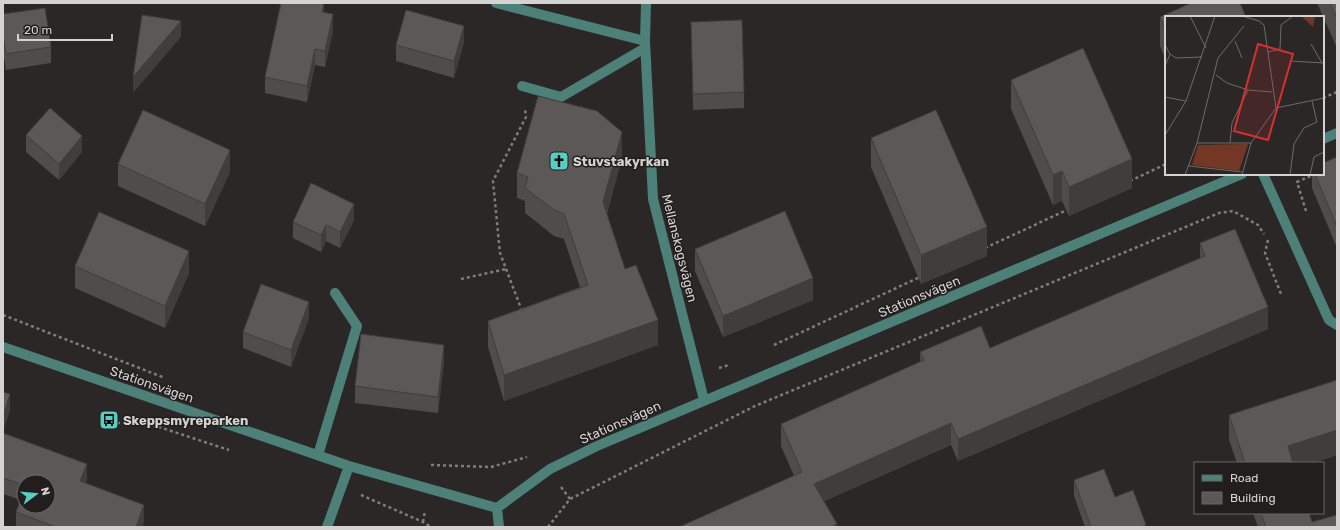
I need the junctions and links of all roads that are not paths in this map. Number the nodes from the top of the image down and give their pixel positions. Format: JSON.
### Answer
{"nodes":[{"id":1,"x":496,"y":3,"type":"edge"},
{"id":2,"x":646,"y":3,"type":"edge"},
{"id":3,"x":645,"y":44,"type":"junction"},
{"id":4,"x":522,"y":86,"type":"road end"},
{"id":5,"x":1337,"y":133,"type":"edge"},
{"id":6,"x":1324,"y":139,"type":"edge"},
{"id":7,"x":1240,"y":175,"type":"edge"},
{"id":8,"x":1263,"y":175,"type":"edge"},
{"id":9,"x":335,"y":293,"type":"dead end"},
{"id":10,"x":1337,"y":325,"type":"edge"},
{"id":11,"x":3,"y":347,"type":"edge"},
{"id":12,"x":704,"y":400,"type":"junction"},
{"id":13,"x":318,"y":455,"type":"junction"},
{"id":14,"x":349,"y":466,"type":"junction"},
{"id":15,"x":496,"y":508,"type":"junction"},
{"id":16,"x":327,"y":527,"type":"edge"},
{"id":17,"x":499,"y":527,"type":"edge"}],
"edges":[{"from":1,"to":3,"type":"street"},
{"from":2,"to":3,"type":"street","name":"Mellanskogsvägen"},
{"from":3,"to":4,"type":"street"},
{"from":3,"to":12,"type":"street","name":"Mellanskogsvägen"},
{"from":5,"to":6,"type":"street"},
{"from":7,"to":12,"type":"street","name":"Stationsvägen"},
{"from":8,"to":10,"type":"street"},
{"from":9,"to":13,"type":"street"},
{"from":11,"to":13,"type":"street","name":"Stationsvägen"},
{"from":12,"to":15,"type":"street","name":"Stationsvägen"},
{"from":13,"to":14,"type":"street","name":"Stationsvägen"},
{"from":14,"to":15,"type":"street","name":"Stationsvägen"},
{"from":14,"to":16,"type":"street"},
{"from":15,"to":17,"type":"street"}]}
